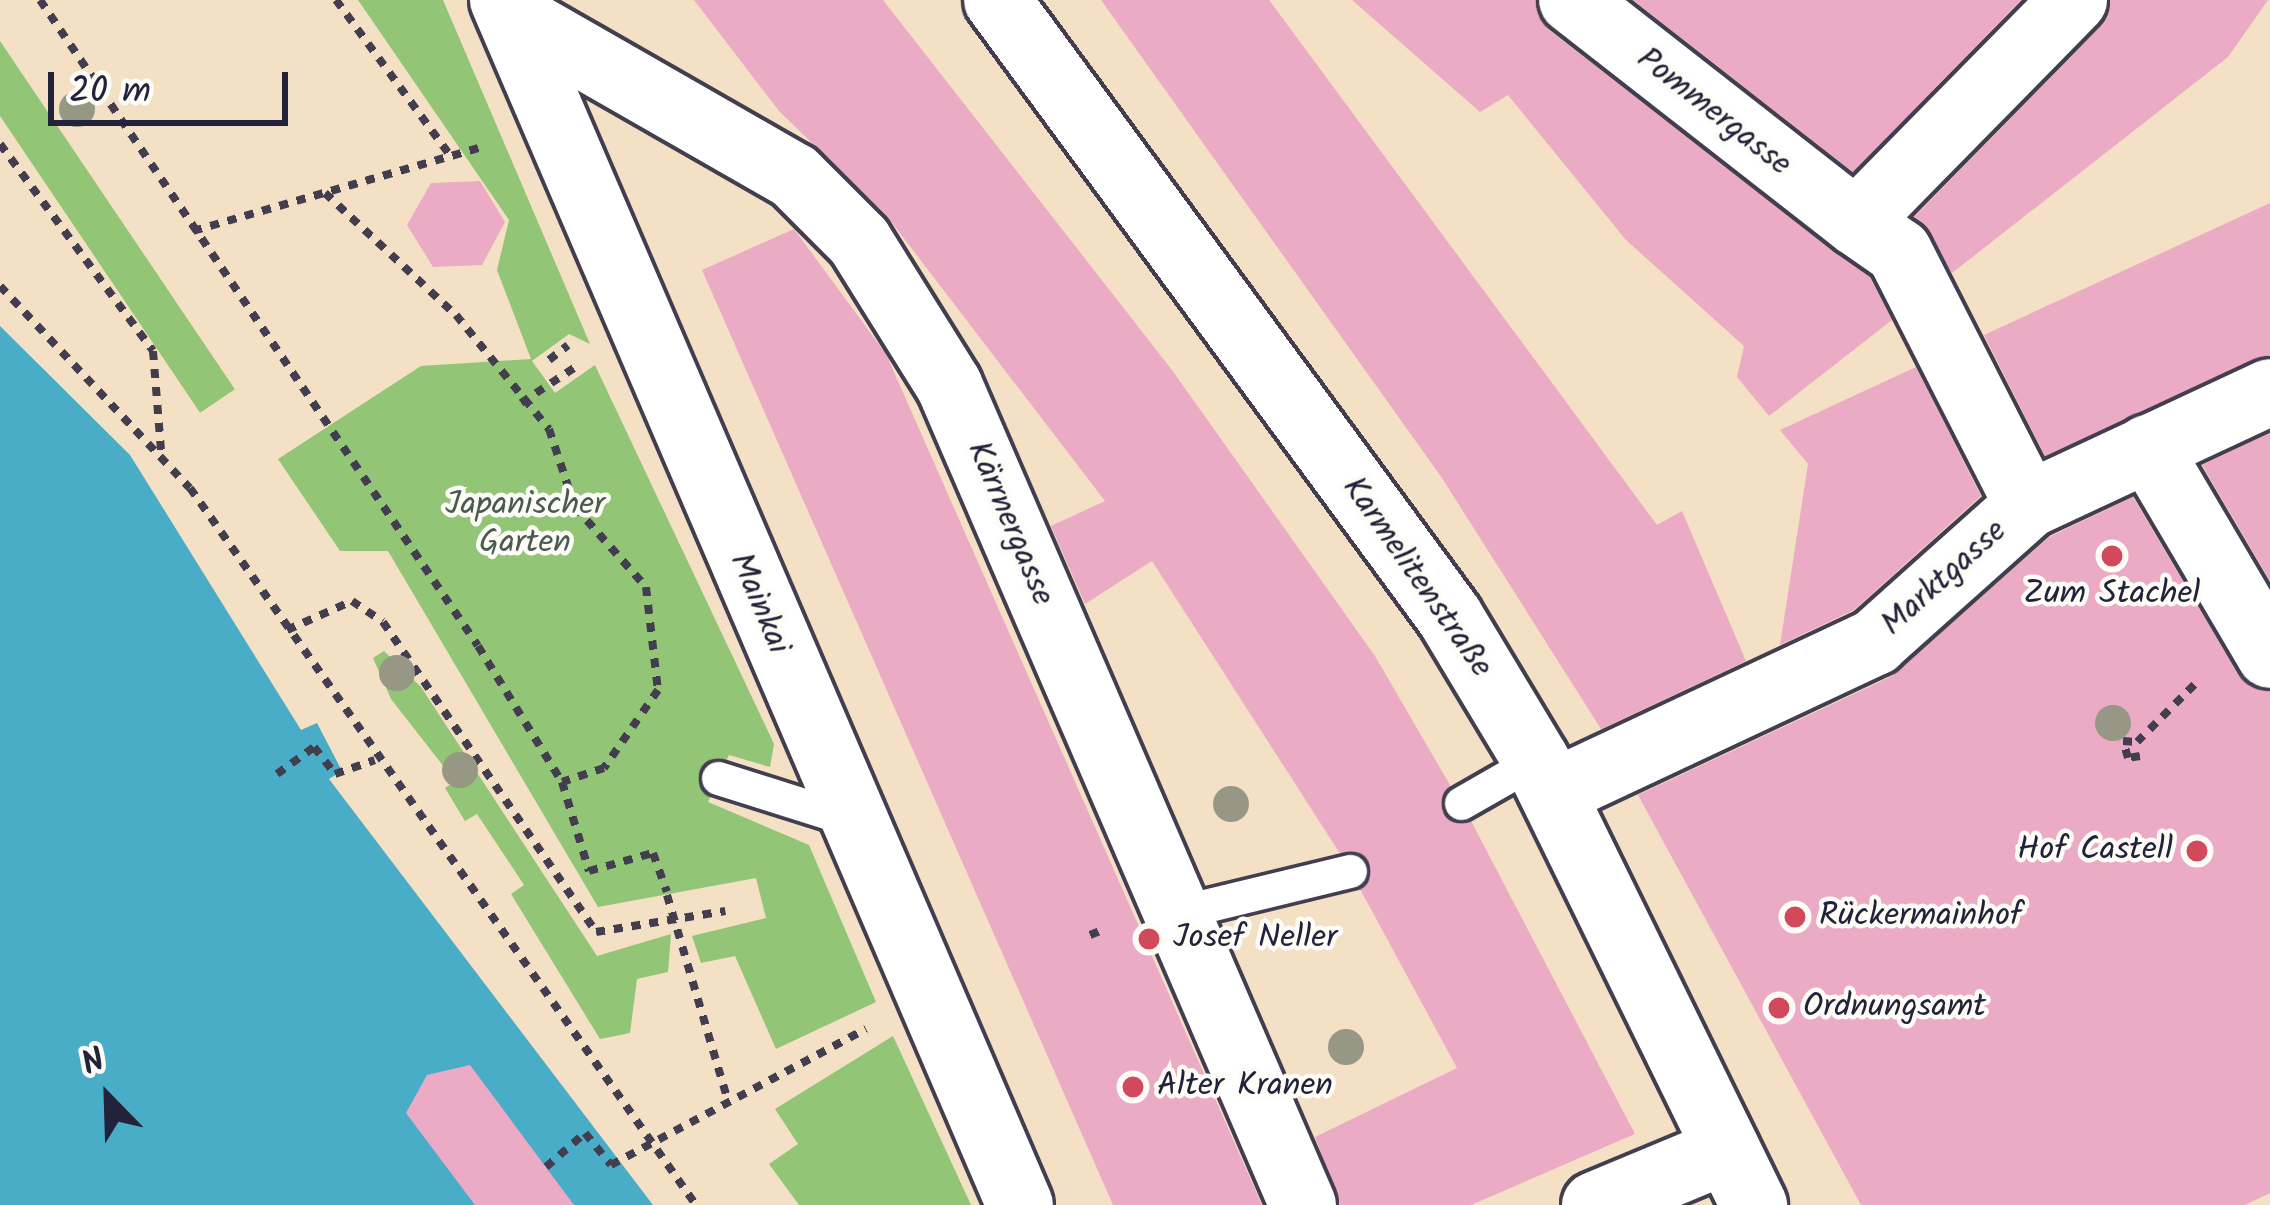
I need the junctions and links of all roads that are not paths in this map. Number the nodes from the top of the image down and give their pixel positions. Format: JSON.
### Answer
{"nodes":[{"id":1,"x":997,"y":0,"type":"edge"},
{"id":2,"x":1572,"y":0,"type":"edge"},
{"id":3,"x":2074,"y":0,"type":"edge"},
{"id":4,"x":506,"y":6,"type":"edge"},
{"id":5,"x":1856,"y":222,"type":"junction"},
{"id":6,"x":2270,"y":392,"type":"edge"},
{"id":7,"x":2148,"y":448,"type":"junction"},
{"id":8,"x":2028,"y":505,"type":"junction"},
{"id":9,"x":2241,"y":657,"type":"edge"},
{"id":10,"x":1545,"y":777,"type":"junction"},
{"id":11,"x":718,"y":778,"type":"dead end"},
{"id":12,"x":1461,"y":803,"type":"dead end"},
{"id":13,"x":851,"y":820,"type":"junction"},
{"id":14,"x":1350,"y":871,"type":"dead end"},
{"id":15,"x":1176,"y":913,"type":"junction"},
{"id":16,"x":1740,"y":1178,"type":"edge"},
{"id":17,"x":1020,"y":1205,"type":"edge"},
{"id":18,"x":1303,"y":1205,"type":"edge"},
{"id":19,"x":1595,"y":1205,"type":"edge"}],
"edges":[{"from":1,"to":10,"type":"street","name":"Karmelitenstraße"},
{"from":2,"to":5,"type":"street","name":"Pommergasse"},
{"from":3,"to":5,"type":"street"},
{"from":4,"to":13,"type":"street","name":"Mainkai"},
{"from":4,"to":15,"type":"street","name":"Kärrnergasse"},
{"from":5,"to":8,"type":"street","name":"Pommergasse"},
{"from":6,"to":7,"type":"street","name":"Marktgasse"},
{"from":7,"to":8,"type":"street","name":"Marktgasse"},
{"from":7,"to":9,"type":"street"},
{"from":8,"to":10,"type":"street","name":"Marktgasse"},
{"from":10,"to":12,"type":"lane"},
{"from":10,"to":16,"type":"street","name":"Karmelitenstraße"},
{"from":11,"to":13,"type":"lane"},
{"from":13,"to":17,"type":"street","name":"Mainkai"},
{"from":14,"to":15,"type":"lane"},
{"from":15,"to":18,"type":"street","name":"Kärrnergasse"},
{"from":16,"to":19,"type":"street"}]}
